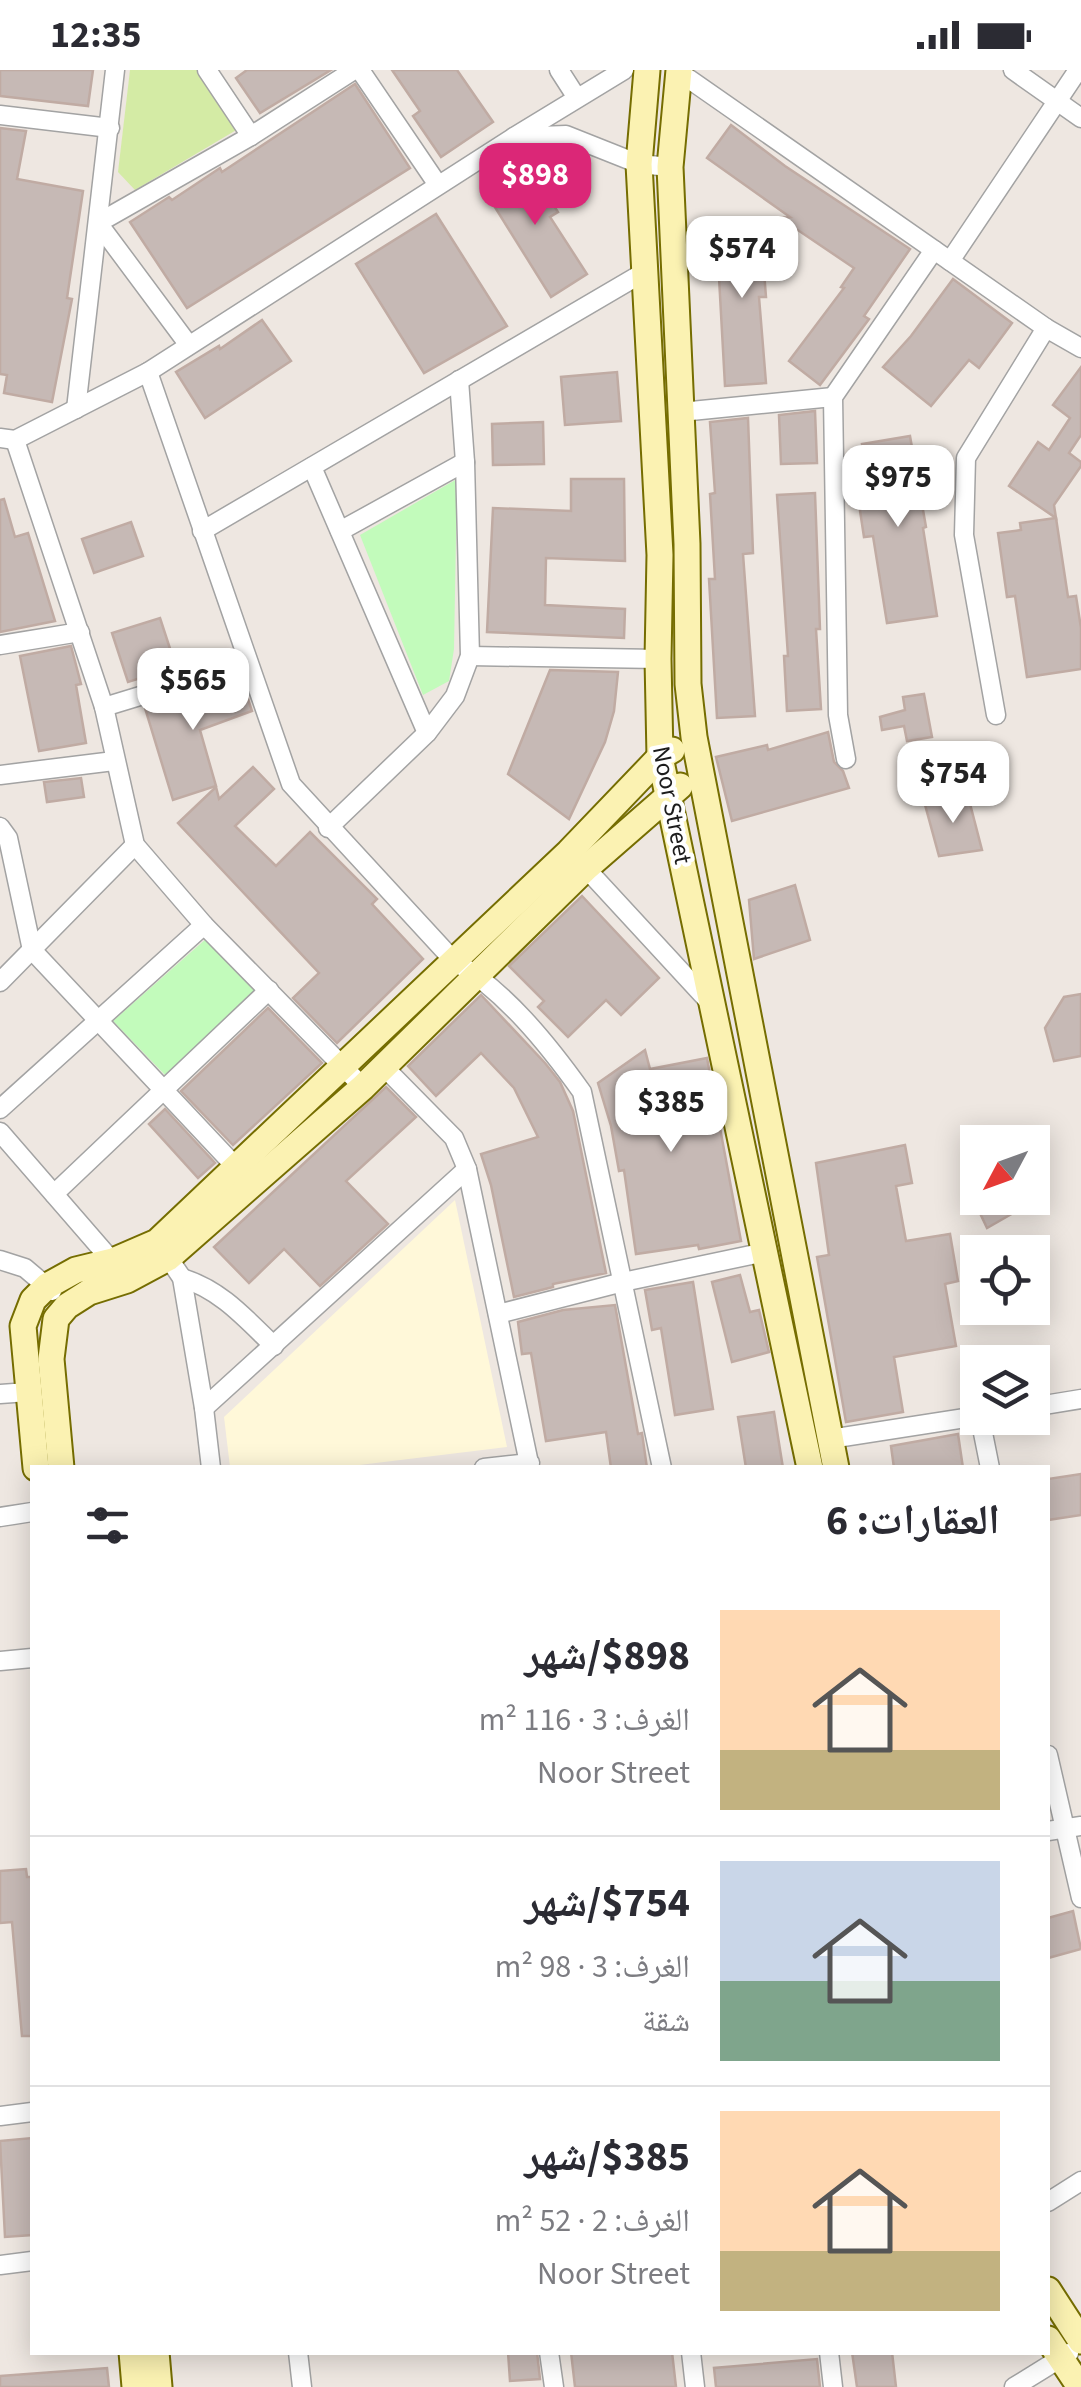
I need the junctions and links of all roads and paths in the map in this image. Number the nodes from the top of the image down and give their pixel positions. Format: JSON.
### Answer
{"nodes":[{"id":1,"x":115,"y":70,"type":"edge"},
{"id":2,"x":207,"y":70,"type":"edge"},
{"id":3,"x":357,"y":70,"type":"edge"},
{"id":4,"x":559,"y":70,"type":"edge"},
{"id":5,"x":624,"y":70,"type":"edge"},
{"id":6,"x":647,"y":70,"type":"edge"},
{"id":7,"x":1013,"y":70,"type":"edge"},
{"id":8,"x":1078,"y":70,"type":"edge"},
{"id":9,"x":679,"y":71,"type":"edge"},
{"id":10,"x":576,"y":98,"type":"junction"},
{"id":11,"x":1057,"y":102,"type":"junction"},
{"id":12,"x":0,"y":115,"type":"edge"},
{"id":13,"x":1081,"y":118,"type":"edge"},
{"id":14,"x":110,"y":128,"type":"junction"},
{"id":15,"x":251,"y":136,"type":"junction"},
{"id":16,"x":514,"y":137,"type":"junction"},
{"id":17,"x":639,"y":164,"type":"junction"},
{"id":18,"x":670,"y":167,"type":"junction"},
{"id":19,"x":438,"y":186,"type":"junction"},
{"id":20,"x":98,"y":223,"type":"junction"},
{"id":21,"x":934,"y":250,"type":"junction"},
{"id":22,"x":950,"y":262,"type":"junction"},
{"id":23,"x":646,"y":272,"type":"junction"},
{"id":24,"x":1046,"y":328,"type":"junction"},
{"id":25,"x":188,"y":344,"type":"junction"},
{"id":26,"x":1081,"y":348,"type":"edge"},
{"id":27,"x":148,"y":372,"type":"junction"},
{"id":28,"x":459,"y":380,"type":"junction"},
{"id":29,"x":834,"y":397,"type":"junction"},
{"id":30,"x":76,"y":408,"type":"junction"},
{"id":31,"x":681,"y":412,"type":"junction"},
{"id":32,"x":8,"y":439,"type":"edge"},
{"id":33,"x":465,"y":462,"type":"junction"},
{"id":34,"x":312,"y":466,"type":"junction"},
{"id":35,"x":202,"y":531,"type":"junction"},
{"id":36,"x":340,"y":531,"type":"junction"},
{"id":37,"x":80,"y":632,"type":"junction"},
{"id":38,"x":0,"y":645,"type":"edge"},
{"id":39,"x":470,"y":656,"type":"junction"},
{"id":40,"x":658,"y":659,"type":"junction"},
{"id":41,"x":248,"y":663,"type":"junction"},
{"id":42,"x":104,"y":707,"type":"junction"},
{"id":43,"x":996,"y":715,"type":"dead end"},
{"id":44,"x":427,"y":733,"type":"junction"},
{"id":45,"x":694,"y":737,"type":"junction"},
{"id":46,"x":660,"y":757,"type":"junction"},
{"id":47,"x":846,"y":759,"type":"dead end"},
{"id":48,"x":114,"y":761,"type":"junction"},
{"id":49,"x":698,"y":772,"type":"junction"},
{"id":50,"x":0,"y":775,"type":"edge"},
{"id":51,"x":670,"y":794,"type":"junction"},
{"id":52,"x":0,"y":826,"type":"edge"},
{"id":53,"x":328,"y":828,"type":"junction"},
{"id":54,"x":135,"y":845,"type":"junction"},
{"id":55,"x":578,"y":860,"type":"junction"},
{"id":56,"x":204,"y":925,"type":"junction"},
{"id":57,"x":32,"y":950,"type":"junction"},
{"id":58,"x":454,"y":961,"type":"junction"},
{"id":59,"x":479,"y":976,"type":"junction"},
{"id":60,"x":0,"y":982,"type":"edge"},
{"id":61,"x":269,"y":990,"type":"junction"},
{"id":62,"x":714,"y":1008,"type":"junction"},
{"id":63,"x":97,"y":1019,"type":"junction"},
{"id":64,"x":343,"y":1065,"type":"junction"},
{"id":65,"x":384,"y":1067,"type":"junction"},
{"id":66,"x":363,"y":1087,"type":"junction"},
{"id":67,"x":165,"y":1092,"type":"junction"},
{"id":68,"x":0,"y":1109,"type":"edge"},
{"id":69,"x":0,"y":1132,"type":"edge"},
{"id":70,"x":235,"y":1166,"type":"junction"},
{"id":71,"x":467,"y":1169,"type":"junction"},
{"id":72,"x":54,"y":1194,"type":"junction"},
{"id":73,"x":765,"y":1252,"type":"junction"},
{"id":74,"x":169,"y":1259,"type":"junction"},
{"id":75,"x":0,"y":1260,"type":"edge"},
{"id":76,"x":120,"y":1271,"type":"junction"},
{"id":77,"x":623,"y":1282,"type":"junction"},
{"id":78,"x":47,"y":1286,"type":"junction"},
{"id":79,"x":67,"y":1306,"type":"junction"},
{"id":80,"x":498,"y":1314,"type":"junction"},
{"id":81,"x":274,"y":1346,"type":"junction"},
{"id":82,"x":28,"y":1392,"type":"junction"},
{"id":83,"x":0,"y":1394,"type":"edge"},
{"id":84,"x":1081,"y":1399,"type":"edge"},
{"id":85,"x":1050,"y":1404,"type":"edge"},
{"id":86,"x":204,"y":1408,"type":"junction"},
{"id":87,"x":960,"y":1420,"type":"edge"},
{"id":88,"x":983,"y":1435,"type":"edge"},
{"id":89,"x":830,"y":1440,"type":"junction"},
{"id":90,"x":36,"y":1465,"type":"edge"},
{"id":91,"x":61,"y":1465,"type":"edge"},
{"id":92,"x":211,"y":1465,"type":"edge"},
{"id":93,"x":530,"y":1465,"type":"edge"},
{"id":94,"x":661,"y":1465,"type":"edge"},
{"id":95,"x":809,"y":1465,"type":"edge"},
{"id":96,"x":835,"y":1465,"type":"edge"},
{"id":97,"x":989,"y":1465,"type":"edge"},
{"id":98,"x":30,"y":1512,"type":"edge"},
{"id":99,"x":0,"y":1517,"type":"edge"},
{"id":100,"x":30,"y":1658,"type":"edge"},
{"id":101,"x":0,"y":1661,"type":"edge"},
{"id":102,"x":1050,"y":1763,"type":"edge"},
{"id":103,"x":1064,"y":1828,"type":"edge"},
{"id":104,"x":1081,"y":1898,"type":"edge"},
{"id":105,"x":30,"y":2112,"type":"edge"},
{"id":106,"x":0,"y":2116,"type":"edge"},
{"id":107,"x":1081,"y":2182,"type":"edge"},
{"id":108,"x":1050,"y":2201,"type":"edge"},
{"id":109,"x":30,"y":2261,"type":"edge"},
{"id":110,"x":0,"y":2265,"type":"edge"},
{"id":111,"x":1050,"y":2296,"type":"edge"},
{"id":112,"x":1067,"y":2346,"type":"edge"},
{"id":113,"x":132,"y":2355,"type":"edge"},
{"id":114,"x":156,"y":2355,"type":"edge"},
{"id":115,"x":298,"y":2355,"type":"edge"},
{"id":116,"x":550,"y":2355,"type":"edge"},
{"id":117,"x":692,"y":2355,"type":"edge"},
{"id":118,"x":829,"y":2355,"type":"edge"},
{"id":119,"x":135,"y":2387,"type":"edge"},
{"id":120,"x":160,"y":2387,"type":"edge"},
{"id":121,"x":302,"y":2387,"type":"edge"},
{"id":122,"x":554,"y":2387,"type":"edge"},
{"id":123,"x":695,"y":2387,"type":"edge"},
{"id":124,"x":834,"y":2387,"type":"edge"},
{"id":125,"x":1014,"y":2387,"type":"edge"},
{"id":126,"x":1080,"y":2387,"type":"edge"}],
"edges":[{"from":1,"to":14,"type":"street"},
{"from":2,"to":15,"type":"street"},
{"from":3,"to":15,"type":"street"},
{"from":3,"to":19,"type":"street"},
{"from":4,"to":10,"type":"street"},
{"from":5,"to":10,"type":"street"},
{"from":6,"to":17,"type":"main road","name":"Noor Street"},
{"from":7,"to":11,"type":"street"},
{"from":8,"to":11,"type":"street"},
{"from":9,"to":18,"type":"main road","name":"Noor Street"},
{"from":9,"to":21,"type":"street"},
{"from":10,"to":16,"type":"street"},
{"from":11,"to":13,"type":"street"},
{"from":11,"to":22,"type":"street"},
{"from":12,"to":14,"type":"street"},
{"from":14,"to":20,"type":"street"},
{"from":15,"to":20,"type":"street"},
{"from":16,"to":17,"type":"street"},
{"from":16,"to":19,"type":"street"},
{"from":17,"to":18,"type":"street"},
{"from":17,"to":23,"type":"main road","name":"Noor Street"},
{"from":18,"to":31,"type":"main road","name":"Noor Street"},
{"from":19,"to":25,"type":"street"},
{"from":20,"to":25,"type":"street"},
{"from":20,"to":30,"type":"street"},
{"from":21,"to":22,"type":"street"},
{"from":21,"to":29,"type":"street"},
{"from":22,"to":24,"type":"street"},
{"from":23,"to":28,"type":"street"},
{"from":23,"to":40,"type":"main road","name":"Noor Street"},
{"from":24,"to":26,"type":"street"},
{"from":24,"to":43,"type":"street"},
{"from":25,"to":27,"type":"street"},
{"from":27,"to":30,"type":"street"},
{"from":27,"to":35,"type":"street"},
{"from":28,"to":33,"type":"street"},
{"from":28,"to":34,"type":"street"},
{"from":29,"to":31,"type":"street"},
{"from":29,"to":47,"type":"street"},
{"from":30,"to":32,"type":"street"},
{"from":31,"to":45,"type":"main road","name":"Noor Street"},
{"from":32,"to":37,"type":"street"},
{"from":33,"to":36,"type":"street"},
{"from":33,"to":39,"type":"street"},
{"from":34,"to":35,"type":"street"},
{"from":34,"to":36,"type":"street"},
{"from":35,"to":41,"type":"street"},
{"from":36,"to":44,"type":"street"},
{"from":37,"to":38,"type":"street"},
{"from":37,"to":42,"type":"street"},
{"from":39,"to":40,"type":"street"},
{"from":39,"to":44,"type":"street"},
{"from":40,"to":46,"type":"main road","name":"Noor Street"},
{"from":41,"to":42,"type":"street"},
{"from":41,"to":53,"type":"street"},
{"from":42,"to":48,"type":"street"},
{"from":44,"to":53,"type":"street"},
{"from":45,"to":46,"type":"main road"},
{"from":45,"to":49,"type":"main road","name":"Noor Street"},
{"from":46,"to":51,"type":"main road","name":"Noor Street"},
{"from":46,"to":55,"type":"main road"},
{"from":48,"to":50,"type":"street"},
{"from":48,"to":54,"type":"street"},
{"from":49,"to":51,"type":"main road"},
{"from":49,"to":89,"type":"main road","name":"Noor Street"},
{"from":51,"to":55,"type":"main road"},
{"from":51,"to":62,"type":"main road","name":"Noor Street"},
{"from":52,"to":57,"type":"street"},
{"from":53,"to":58,"type":"street"},
{"from":54,"to":56,"type":"street"},
{"from":54,"to":57,"type":"street"},
{"from":55,"to":58,"type":"main road"},
{"from":55,"to":59,"type":"main road"},
{"from":55,"to":62,"type":"street"},
{"from":56,"to":61,"type":"street"},
{"from":56,"to":63,"type":"street"},
{"from":57,"to":60,"type":"street"},
{"from":57,"to":63,"type":"street"},
{"from":58,"to":59,"type":"street"},
{"from":58,"to":64,"type":"main road"},
{"from":59,"to":65,"type":"main road"},
{"from":59,"to":77,"type":"street"},
{"from":61,"to":64,"type":"street"},
{"from":61,"to":67,"type":"street"},
{"from":62,"to":73,"type":"main road","name":"Noor Street"},
{"from":63,"to":67,"type":"street"},
{"from":63,"to":68,"type":"street"},
{"from":64,"to":66,"type":"street"},
{"from":64,"to":70,"type":"main road"},
{"from":65,"to":66,"type":"main road"},
{"from":65,"to":71,"type":"street"},
{"from":66,"to":74,"type":"main road"},
{"from":67,"to":70,"type":"street"},
{"from":67,"to":72,"type":"street"},
{"from":69,"to":72,"type":"street"},
{"from":70,"to":74,"type":"main road"},
{"from":71,"to":80,"type":"street"},
{"from":71,"to":81,"type":"street"},
{"from":72,"to":76,"type":"street"},
{"from":73,"to":77,"type":"street"},
{"from":73,"to":95,"type":"main road","name":"Noor Street"},
{"from":74,"to":76,"type":"main road"},
{"from":74,"to":81,"type":"street"},
{"from":74,"to":86,"type":"street"},
{"from":75,"to":78,"type":"street"},
{"from":76,"to":78,"type":"main road"},
{"from":76,"to":79,"type":"main road"},
{"from":77,"to":80,"type":"street"},
{"from":77,"to":94,"type":"street"},
{"from":78,"to":79,"type":"street"},
{"from":78,"to":82,"type":"main road"},
{"from":79,"to":91,"type":"main road"},
{"from":80,"to":93,"type":"street"},
{"from":81,"to":86,"type":"street"},
{"from":82,"to":83,"type":"street"},
{"from":82,"to":90,"type":"main road"},
{"from":84,"to":85,"type":"street"},
{"from":86,"to":92,"type":"street"},
{"from":87,"to":89,"type":"street"},
{"from":88,"to":97,"type":"street"},
{"from":89,"to":96,"type":"main road","name":"Noor Street"},
{"from":98,"to":99,"type":"street"},
{"from":100,"to":101,"type":"street"},
{"from":102,"to":103,"type":"street"},
{"from":103,"to":104,"type":"street"},
{"from":105,"to":106,"type":"street"},
{"from":107,"to":108,"type":"street"},
{"from":109,"to":110,"type":"street"},
{"from":111,"to":112,"type":"main road"},
{"from":112,"to":125,"type":"street"},
{"from":112,"to":126,"type":"main road"},
{"from":113,"to":119,"type":"main road"},
{"from":114,"to":120,"type":"main road"},
{"from":115,"to":121,"type":"street"},
{"from":116,"to":122,"type":"street"},
{"from":117,"to":123,"type":"street"},
{"from":118,"to":124,"type":"street"}]}
